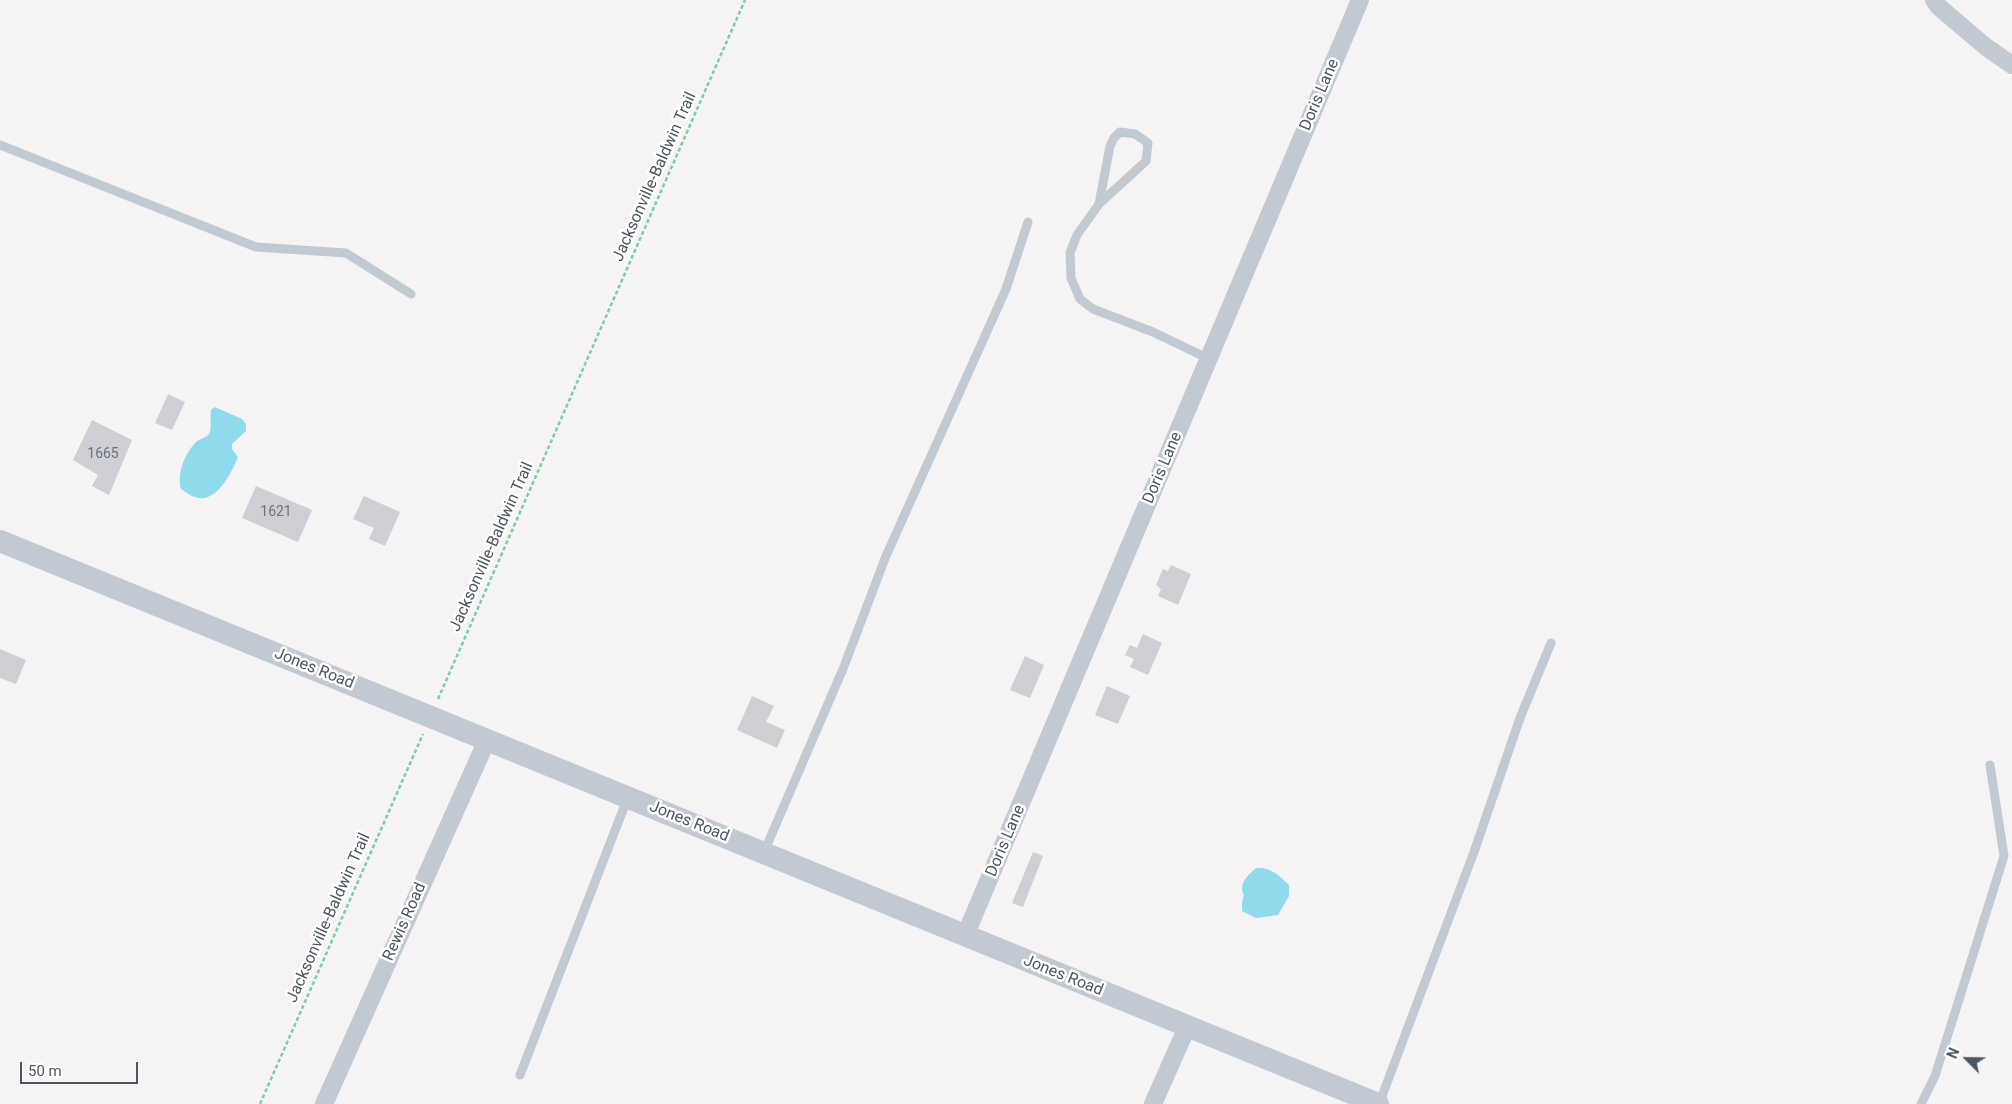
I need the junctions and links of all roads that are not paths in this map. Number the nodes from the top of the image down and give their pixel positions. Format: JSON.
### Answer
{"nodes":[{"id":1,"x":1360,"y":0,"type":"edge"},
{"id":2,"x":1934,"y":0,"type":"edge"},
{"id":3,"x":2012,"y":65,"type":"edge"},
{"id":4,"x":0,"y":145,"type":"edge"},
{"id":5,"x":1098,"y":204,"type":"junction"},
{"id":6,"x":1028,"y":222,"type":"dead end"},
{"id":7,"x":411,"y":294,"type":"dead end"},
{"id":8,"x":1209,"y":359,"type":"junction"},
{"id":9,"x":0,"y":540,"type":"edge"},
{"id":10,"x":1551,"y":643,"type":"dead end"},
{"id":11,"x":487,"y":740,"type":"junction"},
{"id":12,"x":1990,"y":765,"type":"dead end"},
{"id":13,"x":628,"y":796,"type":"junction"},
{"id":14,"x":764,"y":852,"type":"junction"},
{"id":15,"x":966,"y":936,"type":"junction"},
{"id":16,"x":1187,"y":1027,"type":"junction"},
{"id":17,"x":520,"y":1075,"type":"dead end"},
{"id":18,"x":324,"y":1104,"type":"edge"},
{"id":19,"x":1153,"y":1104,"type":"edge"},
{"id":20,"x":1378,"y":1104,"type":"edge"},
{"id":21,"x":1921,"y":1104,"type":"edge"}],
"edges":[{"from":1,"to":8,"type":"street","name":"Doris Lane"},
{"from":2,"to":3,"type":"street"},
{"from":4,"to":7,"type":"lane"},
{"from":5,"to":5,"type":"lane"},
{"from":5,"to":8,"type":"lane"},
{"from":6,"to":14,"type":"lane"},
{"from":8,"to":15,"type":"street","name":"Doris Lane"},
{"from":9,"to":11,"type":"street","name":"Jones Road"},
{"from":10,"to":20,"type":"lane"},
{"from":11,"to":13,"type":"street","name":"Jones Road"},
{"from":11,"to":18,"type":"street","name":"Rewis Road"},
{"from":12,"to":21,"type":"lane"},
{"from":13,"to":14,"type":"street","name":"Jones Road"},
{"from":13,"to":17,"type":"lane"},
{"from":14,"to":15,"type":"street","name":"Jones Road"},
{"from":15,"to":16,"type":"street","name":"Jones Road"},
{"from":16,"to":19,"type":"street"},
{"from":16,"to":20,"type":"street","name":"Jones Road"}]}
